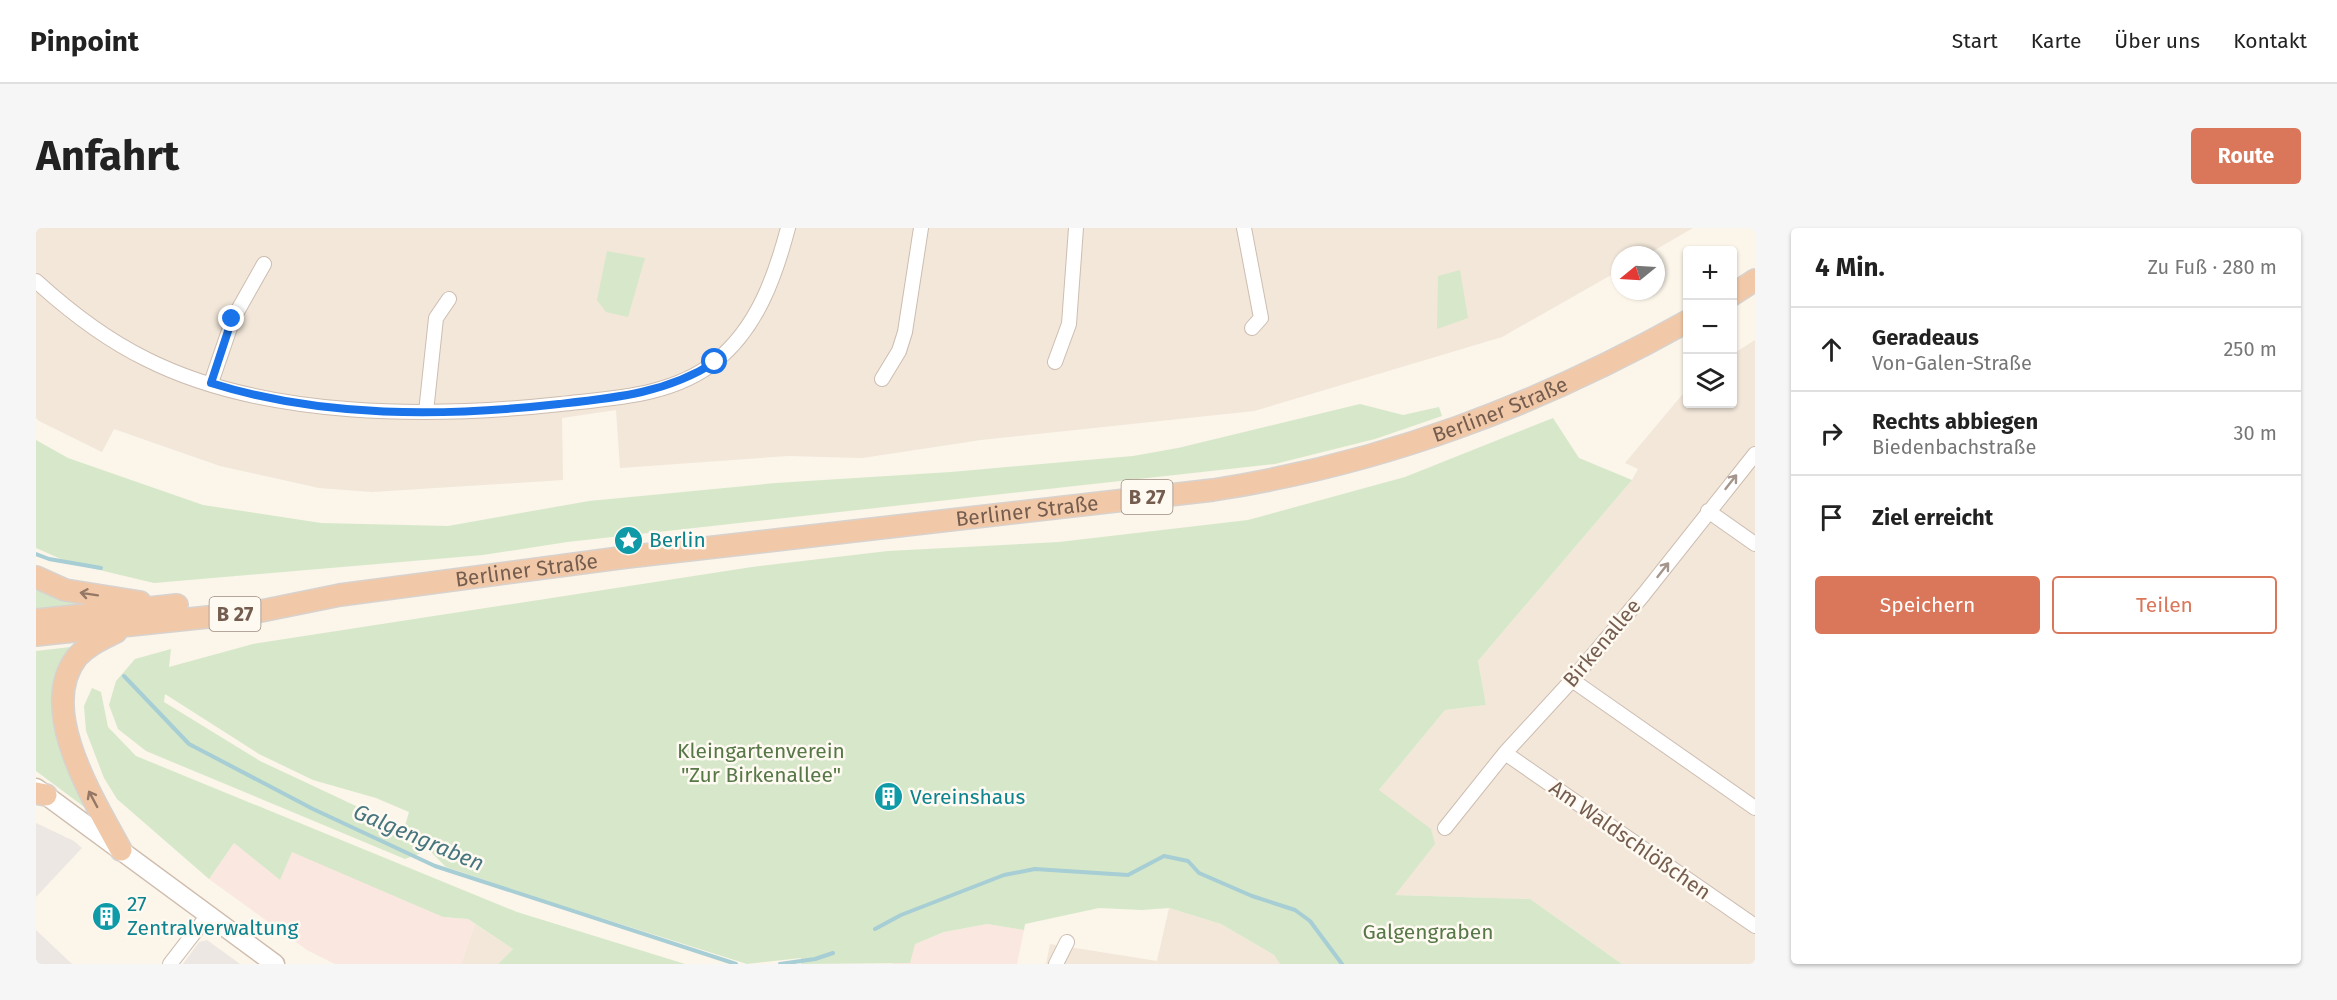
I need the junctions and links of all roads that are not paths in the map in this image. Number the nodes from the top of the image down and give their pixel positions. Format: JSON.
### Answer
{"nodes":[{"id":1,"x":789,"y":228,"type":"edge"},
{"id":2,"x":921,"y":228,"type":"edge"},
{"id":3,"x":1076,"y":228,"type":"edge"},
{"id":4,"x":1244,"y":228,"type":"edge"},
{"id":5,"x":264,"y":264,"type":"dead end"},
{"id":6,"x":36,"y":280,"type":"edge"},
{"id":7,"x":1755,"y":280,"type":"edge"},
{"id":8,"x":1737,"y":292,"type":"edge"},
{"id":9,"x":449,"y":299,"type":"dead end"},
{"id":10,"x":1683,"y":324,"type":"edge"},
{"id":11,"x":1252,"y":328,"type":"dead end"},
{"id":12,"x":1055,"y":362,"type":"dead end"},
{"id":13,"x":882,"y":379,"type":"dead end"},
{"id":14,"x":211,"y":383,"type":"junction"},
{"id":15,"x":426,"y":412,"type":"junction"},
{"id":16,"x":1755,"y":454,"type":"edge"},
{"id":17,"x":1708,"y":511,"type":"junction"},
{"id":18,"x":1755,"y":544,"type":"edge"},
{"id":19,"x":36,"y":577,"type":"edge"},
{"id":20,"x":340,"y":595,"type":"junction"},
{"id":21,"x":167,"y":607,"type":"junction"},
{"id":22,"x":36,"y":620,"type":"edge"},
{"id":23,"x":129,"y":625,"type":"junction"},
{"id":24,"x":36,"y":635,"type":"edge"},
{"id":25,"x":1572,"y":680,"type":"junction"},
{"id":26,"x":1504,"y":753,"type":"junction"},
{"id":27,"x":39,"y":792,"type":"edge"},
{"id":28,"x":1755,"y":808,"type":"edge"},
{"id":29,"x":1445,"y":828,"type":"dead end"},
{"id":30,"x":121,"y":850,"type":"junction"},
{"id":31,"x":208,"y":915,"type":"junction"},
{"id":32,"x":1755,"y":926,"type":"edge"},
{"id":33,"x":1067,"y":942,"type":"dead end"},
{"id":34,"x":170,"y":964,"type":"edge"},
{"id":35,"x":275,"y":964,"type":"edge"},
{"id":36,"x":1056,"y":964,"type":"edge"}],
"edges":[{"from":1,"to":15,"type":"street"},
{"from":2,"to":13,"type":"street"},
{"from":3,"to":12,"type":"street"},
{"from":4,"to":11,"type":"street"},
{"from":5,"to":14,"type":"street"},
{"from":6,"to":14,"type":"street"},
{"from":7,"to":8,"type":"highway"},
{"from":9,"to":15,"type":"street"},
{"from":10,"to":20,"type":"highway","name":"Berliner Straße","number":"B 27"},
{"from":14,"to":15,"type":"street"},
{"from":17,"to":16,"type":"street","name":"Birkenallee","one_way":true},
{"from":17,"to":18,"type":"street"},
{"from":25,"to":17,"type":"street","name":"Birkenallee","one_way":true},
{"from":21,"to":19,"type":"highway","one_way":true},
{"from":20,"to":21,"type":"highway","number":"B 27"},
{"from":20,"to":23,"type":"highway","number":"B 27"},
{"from":21,"to":22,"type":"highway","number":"B 27"},
{"from":23,"to":24,"type":"highway","number":"B 27"},
{"from":30,"to":23,"type":"highway","one_way":true},
{"from":25,"to":26,"type":"street","name":"Birkenallee"},
{"from":25,"to":28,"type":"street"},
{"from":26,"to":29,"type":"street","name":"Birkenallee"},
{"from":26,"to":32,"type":"street","name":"Am Waldschlößchen"},
{"from":27,"to":30,"type":"main road"},
{"from":30,"to":31,"type":"main road"},
{"from":31,"to":34,"type":"street"},
{"from":31,"to":35,"type":"main road"},
{"from":33,"to":36,"type":"street"}]}
